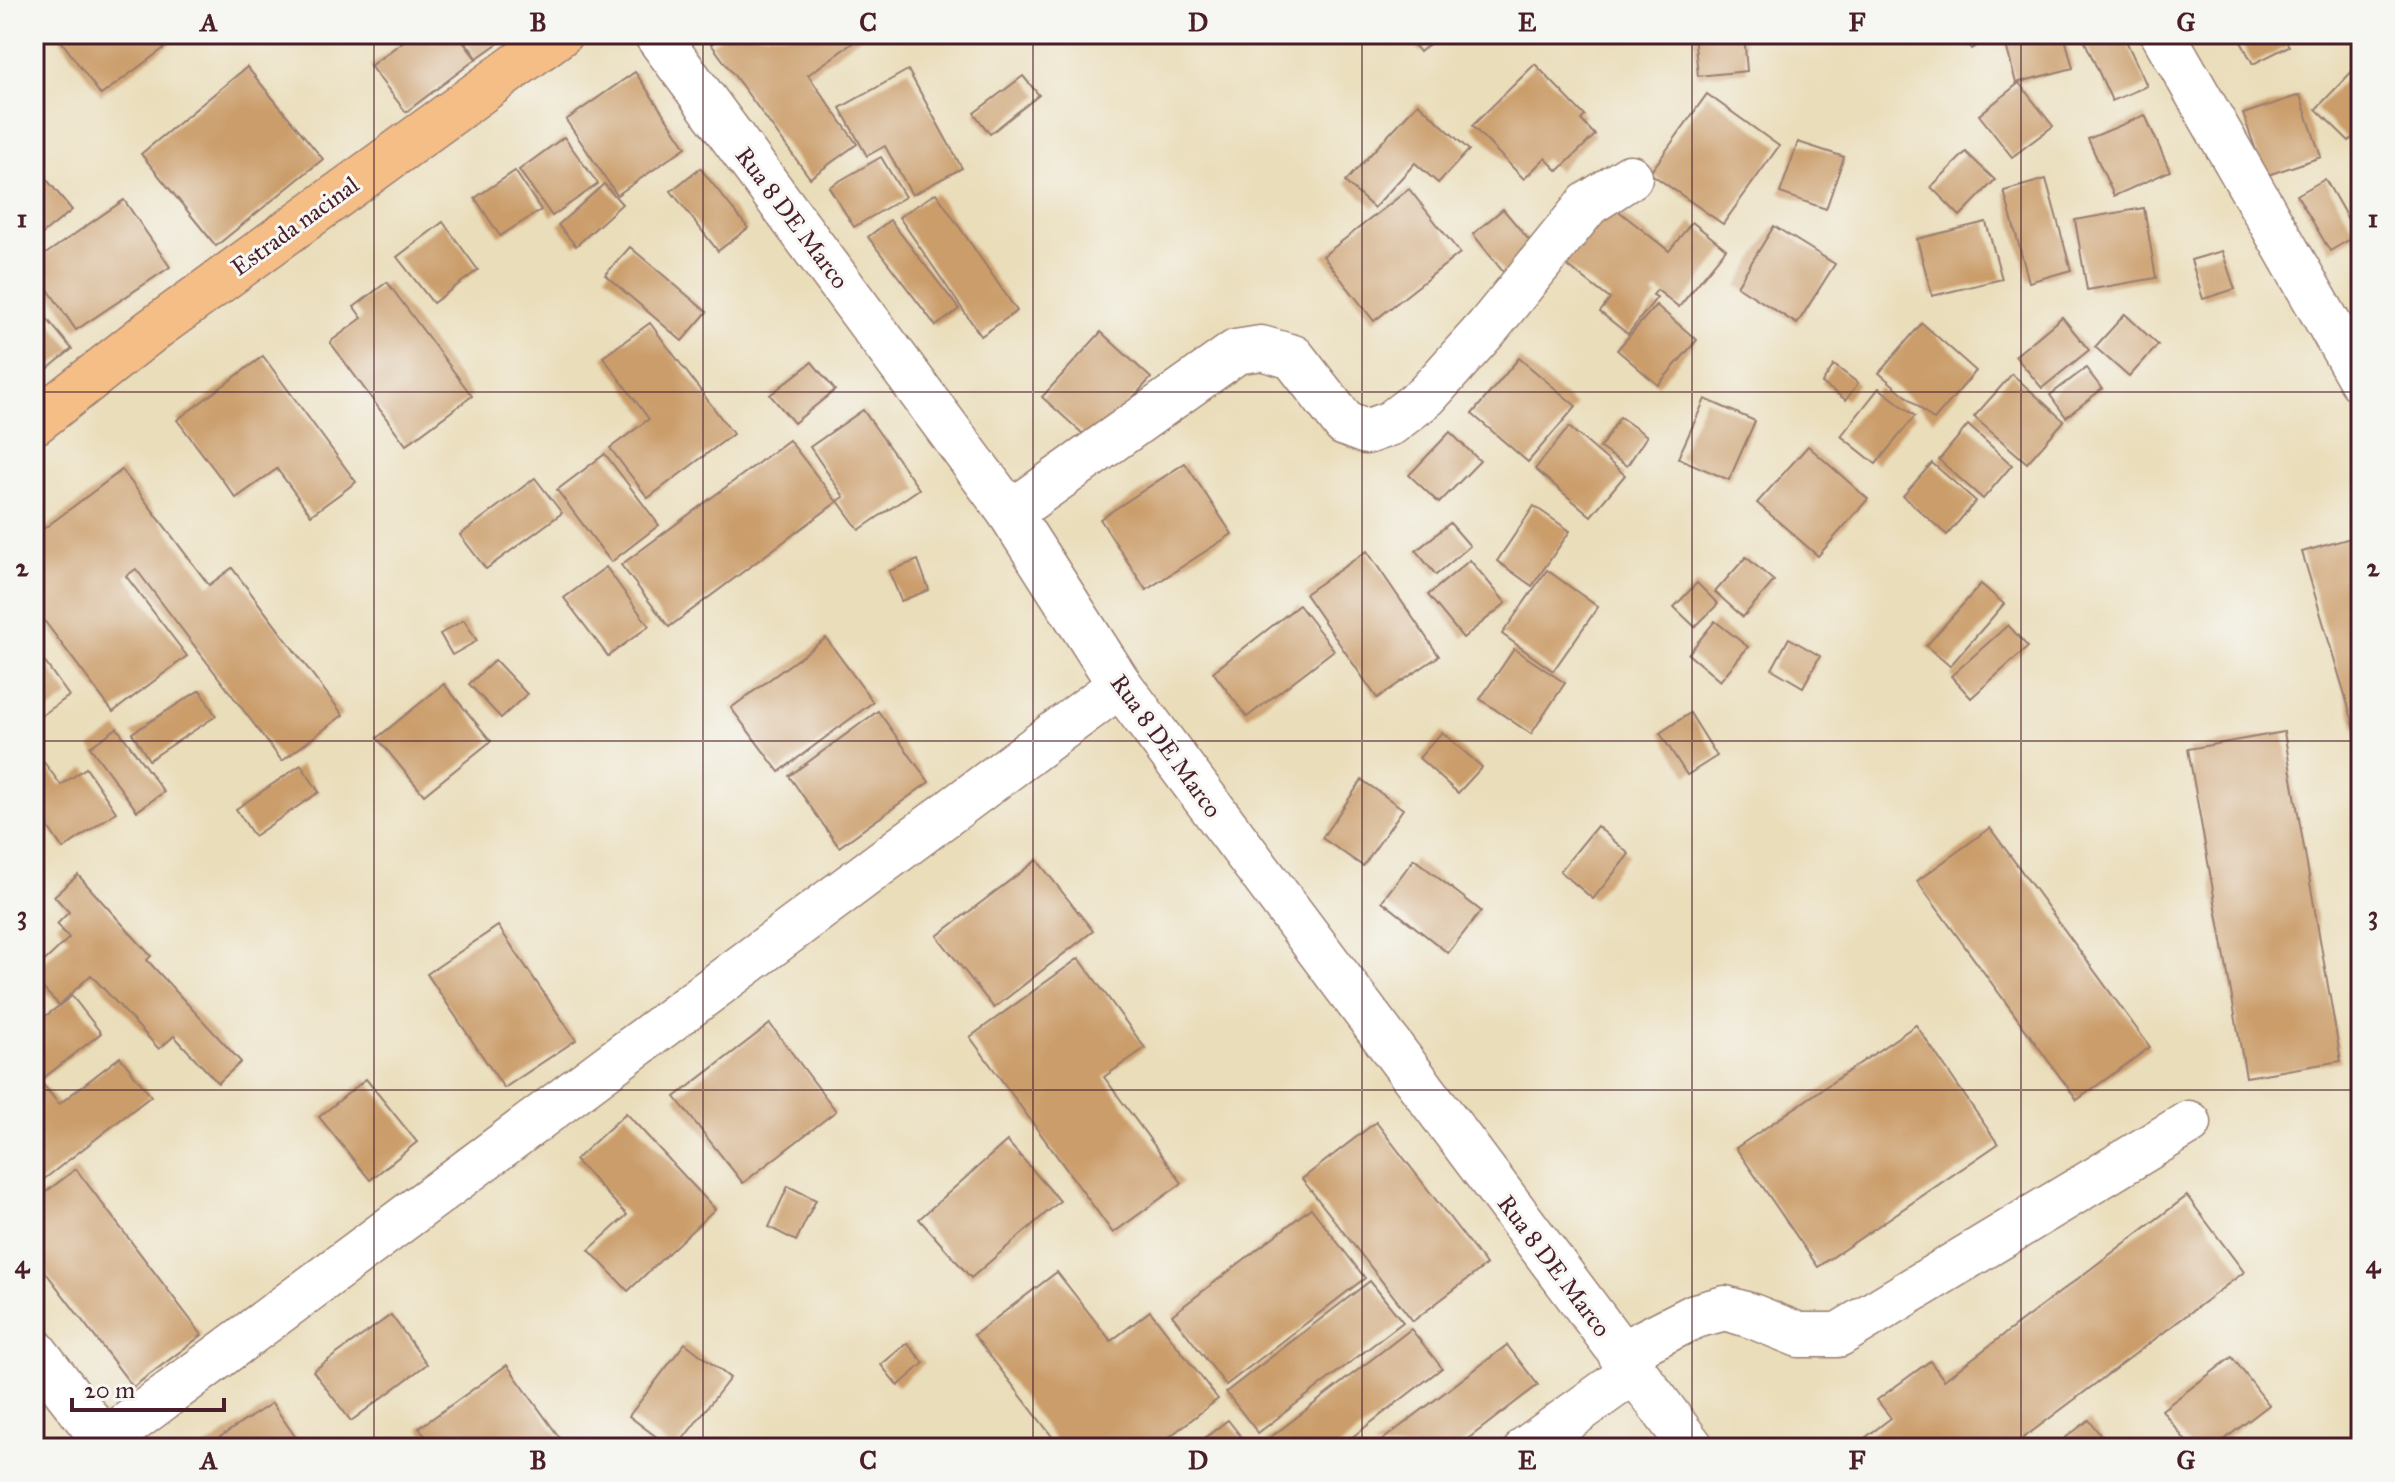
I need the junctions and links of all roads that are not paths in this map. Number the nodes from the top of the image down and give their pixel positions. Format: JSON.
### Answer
{"nodes":[{"id":1,"x":560,"y":34,"type":"edge"},
{"id":2,"x":656,"y":34,"type":"edge"},
{"id":3,"x":2163,"y":34,"type":"edge"},
{"id":4,"x":1630,"y":177,"type":"dead end"},
{"id":5,"x":2361,"y":380,"type":"edge"},
{"id":6,"x":34,"y":423,"type":"edge"},
{"id":7,"x":1010,"y":513,"type":"junction"},
{"id":8,"x":1120,"y":685,"type":"junction"},
{"id":9,"x":2189,"y":1123,"type":"dead end"},
{"id":10,"x":34,"y":1350,"type":"edge"},
{"id":11,"x":1626,"y":1363,"type":"junction"},
{"id":12,"x":103,"y":1446,"type":"edge"},
{"id":13,"x":1527,"y":1448,"type":"edge"},
{"id":14,"x":1692,"y":1448,"type":"edge"}],
"edges":[{"from":1,"to":6,"type":"highway","name":"Estrada nacinal"},
{"from":2,"to":7,"type":"street","name":"Rua 8 DE Marco"},
{"from":3,"to":5,"type":"street"},
{"from":4,"to":7,"type":"street"},
{"from":7,"to":8,"type":"street","name":"Rua 8 DE Marco"},
{"from":8,"to":11,"type":"street","name":"Rua 8 DE Marco"},
{"from":8,"to":12,"type":"street"},
{"from":9,"to":11,"type":"street"},
{"from":10,"to":12,"type":"street"},
{"from":11,"to":13,"type":"street"},
{"from":11,"to":14,"type":"street","name":"Rua 8 DE Marco"}]}
